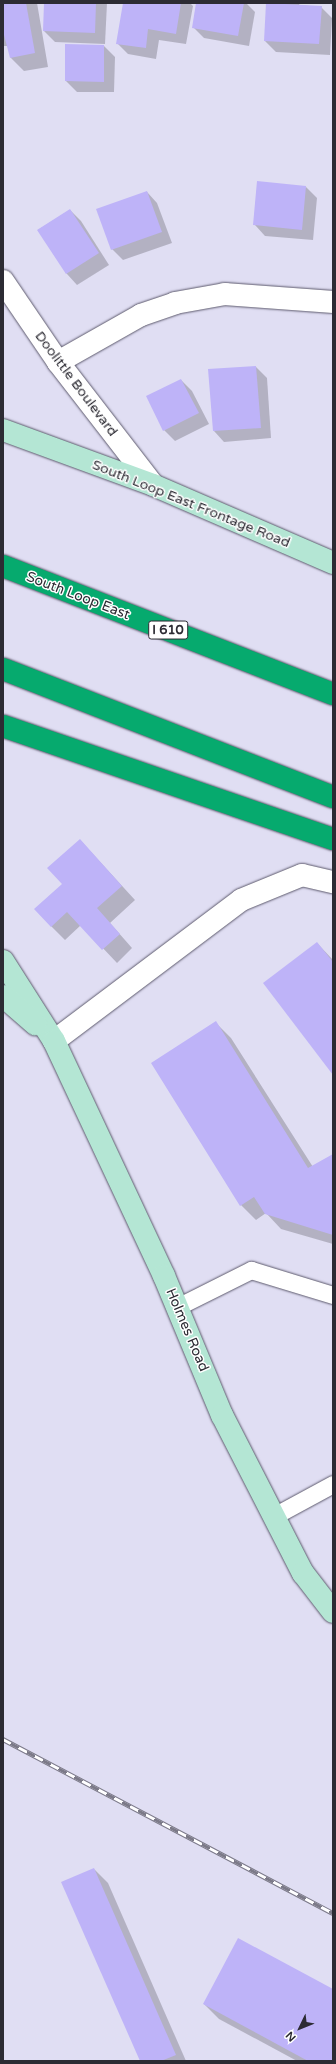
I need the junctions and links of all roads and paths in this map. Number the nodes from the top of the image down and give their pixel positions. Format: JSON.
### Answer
{"nodes":[{"id":1,"x":3,"y":281,"type":"edge"},
{"id":2,"x":333,"y":302,"type":"edge"},
{"id":3,"x":58,"y":362,"type":"junction"},
{"id":4,"x":3,"y":430,"type":"edge"},
{"id":5,"x":153,"y":485,"type":"junction"},
{"id":6,"x":333,"y":563,"type":"edge"},
{"id":7,"x":3,"y":566,"type":"edge"},
{"id":8,"x":3,"y":669,"type":"edge"},
{"id":9,"x":333,"y":694,"type":"edge"},
{"id":10,"x":3,"y":726,"type":"edge"},
{"id":11,"x":333,"y":797,"type":"edge"},
{"id":12,"x":333,"y":840,"type":"edge"},
{"id":13,"x":333,"y":882,"type":"edge"},
{"id":14,"x":3,"y":961,"type":"edge"},
{"id":15,"x":3,"y":996,"type":"edge"},
{"id":16,"x":54,"y":1041,"type":"junction"},
{"id":17,"x":333,"y":1296,"type":"edge"},
{"id":18,"x":177,"y":1307,"type":"junction"},
{"id":19,"x":333,"y":1484,"type":"edge"},
{"id":20,"x":274,"y":1516,"type":"junction"},
{"id":21,"x":333,"y":1612,"type":"edge"}],
"edges":[{"from":1,"to":3,"type":"street","name":"Doolittle Boulevard"},
{"from":2,"to":3,"type":"street"},
{"from":3,"to":5,"type":"street","name":"Doolittle Boulevard"},
{"from":4,"to":5,"type":"main road","name":"South Loop East Frontage Road"},
{"from":5,"to":6,"type":"main road","name":"South Loop East Frontage Road"},
{"from":7,"to":9,"type":"highway","name":"South Loop East","number":"I 610"},
{"from":8,"to":11,"type":"highway"},
{"from":10,"to":12,"type":"highway"},
{"from":13,"to":16,"type":"street"},
{"from":14,"to":16,"type":"main road","name":"Holmes Road"},
{"from":15,"to":16,"type":"main road","name":"Holmes Road"},
{"from":16,"to":18,"type":"main road","name":"Holmes Road"},
{"from":17,"to":18,"type":"lane"},
{"from":18,"to":20,"type":"main road","name":"Holmes Road"},
{"from":19,"to":20,"type":"lane"},
{"from":20,"to":21,"type":"main road","name":"Holmes Road"}]}
